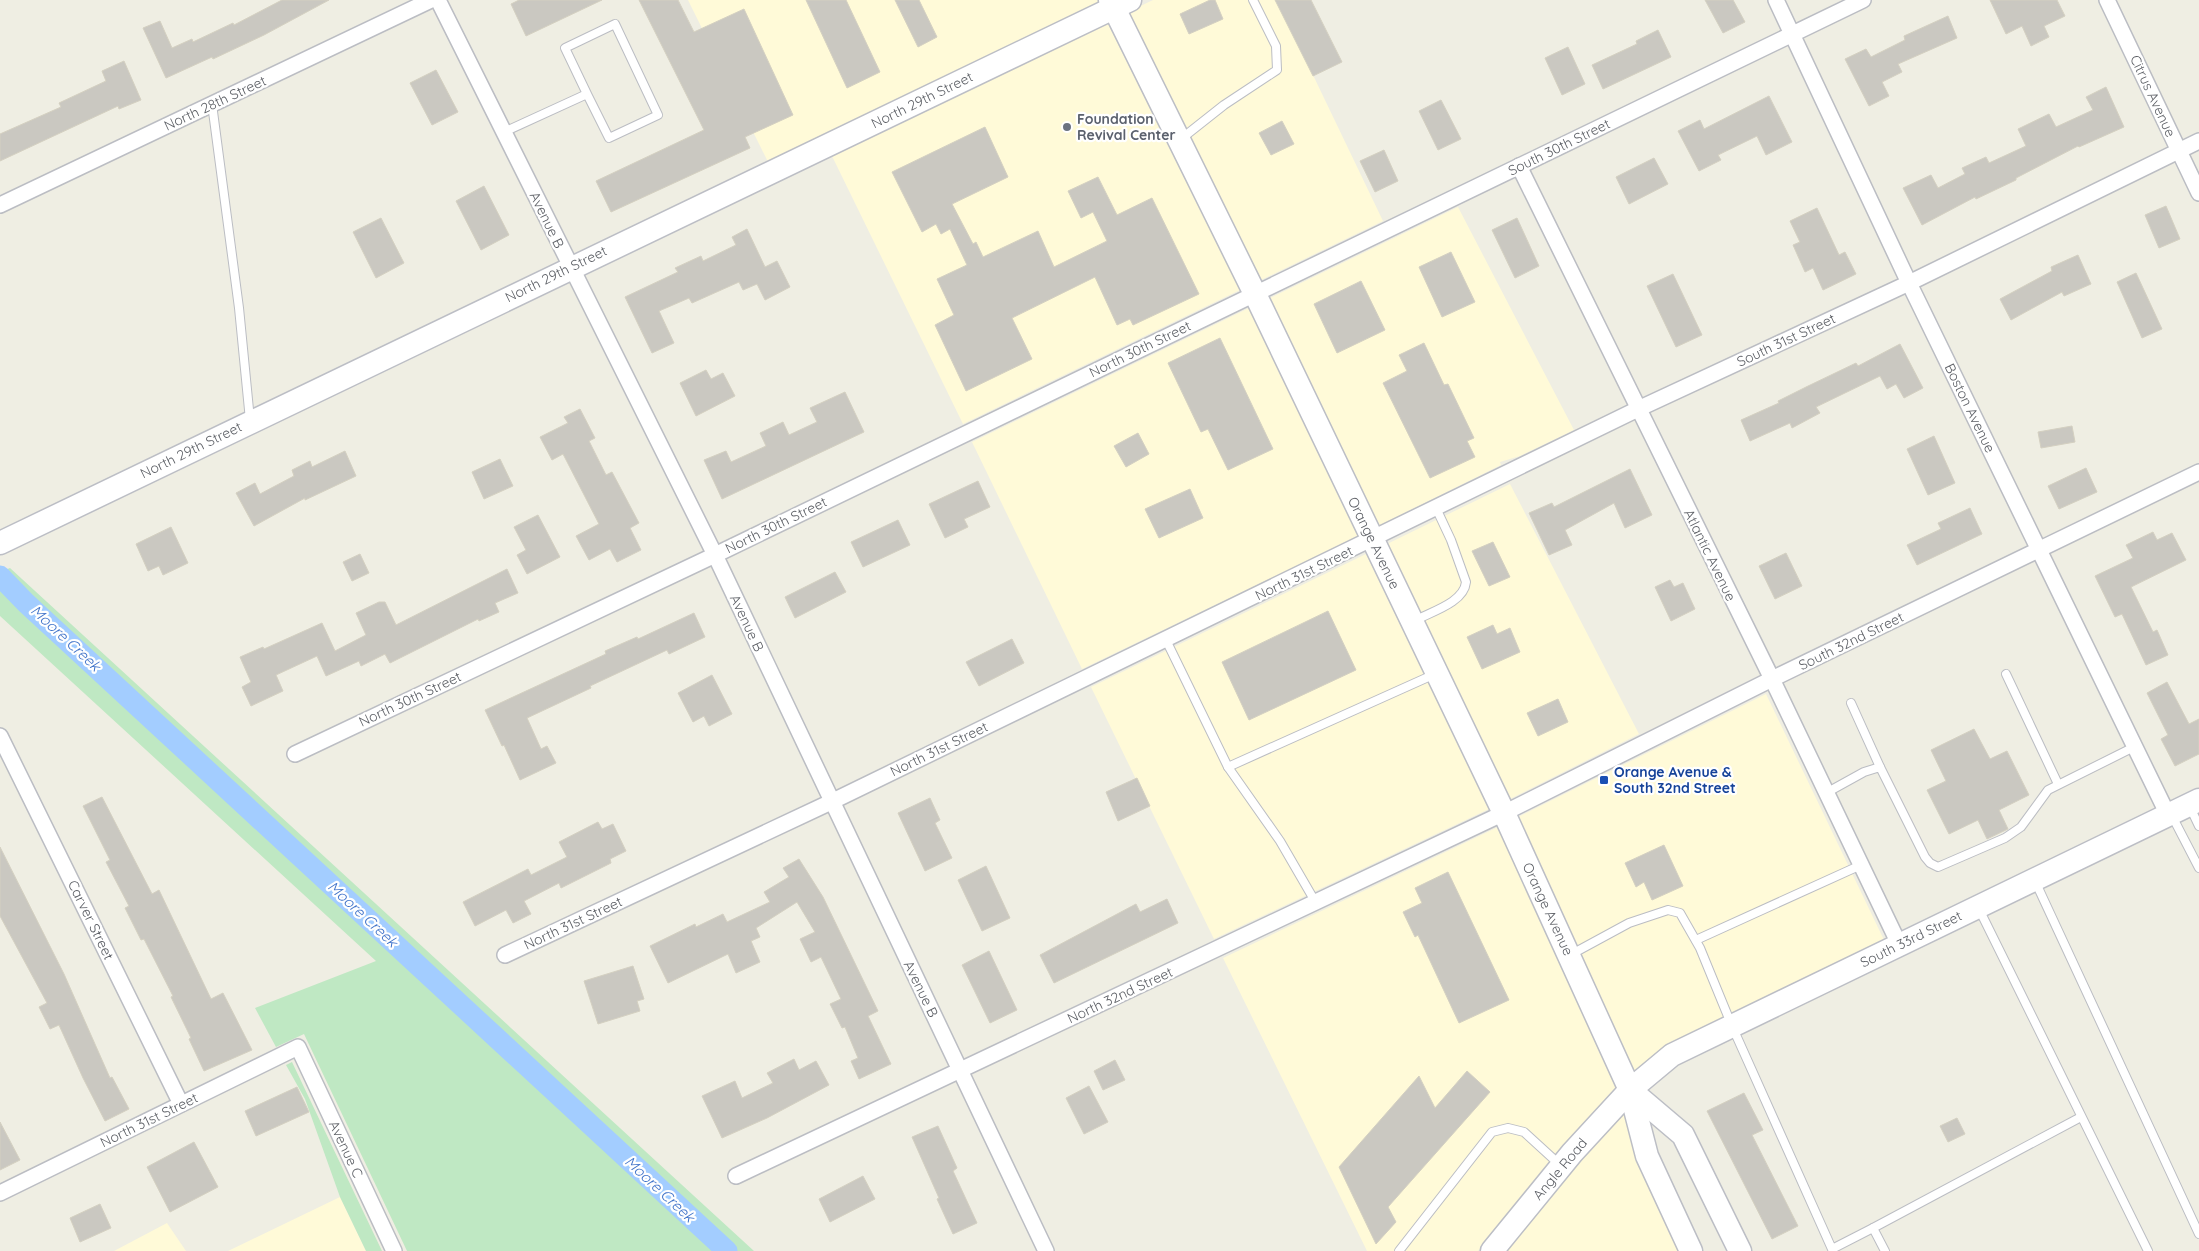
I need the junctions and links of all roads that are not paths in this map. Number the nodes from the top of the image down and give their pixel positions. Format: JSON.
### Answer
{"nodes":[{"id":1,"x":431,"y":0,"type":"edge"},
{"id":2,"x":438,"y":0,"type":"edge"},
{"id":3,"x":1253,"y":0,"type":"edge"},
{"id":4,"x":1776,"y":0,"type":"edge"},
{"id":5,"x":1863,"y":0,"type":"edge"},
{"id":6,"x":2107,"y":0,"type":"edge"},
{"id":7,"x":1117,"y":3,"type":"edge"},
{"id":8,"x":1792,"y":34,"type":"junction"},
{"id":9,"x":587,"y":94,"type":"junction"},
{"id":10,"x":212,"y":104,"type":"junction"},
{"id":11,"x":504,"y":132,"type":"junction"},
{"id":12,"x":1179,"y":140,"type":"junction"},
{"id":13,"x":2199,"y":141,"type":"edge"},
{"id":14,"x":2178,"y":151,"type":"junction"},
{"id":15,"x":1519,"y":166,"type":"junction"},
{"id":16,"x":2199,"y":193,"type":"edge"},
{"id":17,"x":0,"y":205,"type":"edge"},
{"id":18,"x":570,"y":267,"type":"junction"},
{"id":19,"x":1909,"y":282,"type":"junction"},
{"id":20,"x":1255,"y":294,"type":"junction"},
{"id":21,"x":1638,"y":409,"type":"junction"},
{"id":22,"x":250,"y":422,"type":"junction"},
{"id":23,"x":2199,"y":472,"type":"edge"},
{"id":24,"x":1436,"y":508,"type":"junction"},
{"id":25,"x":1372,"y":540,"type":"junction"},
{"id":26,"x":0,"y":543,"type":"edge"},
{"id":27,"x":2039,"y":549,"type":"junction"},
{"id":28,"x":714,"y":555,"type":"junction"},
{"id":29,"x":1412,"y":622,"type":"junction"},
{"id":30,"x":1166,"y":640,"type":"junction"},
{"id":31,"x":1437,"y":673,"type":"junction"},
{"id":32,"x":2006,"y":674,"type":"dead end"},
{"id":33,"x":1772,"y":680,"type":"junction"},
{"id":34,"x":1851,"y":704,"type":"dead end"},
{"id":35,"x":0,"y":736,"type":"edge"},
{"id":36,"x":2134,"y":747,"type":"junction"},
{"id":37,"x":295,"y":754,"type":"dead end"},
{"id":38,"x":1228,"y":767,"type":"junction"},
{"id":39,"x":1880,"y":768,"type":"junction"},
{"id":40,"x":2058,"y":784,"type":"junction"},
{"id":41,"x":1826,"y":793,"type":"junction"},
{"id":42,"x":831,"y":802,"type":"junction"},
{"id":43,"x":2182,"y":808,"type":"edge"},
{"id":44,"x":1504,"y":813,"type":"junction"},
{"id":45,"x":2199,"y":826,"type":"edge"},
{"id":46,"x":1861,"y":865,"type":"junction"},
{"id":47,"x":2199,"y":868,"type":"edge"},
{"id":48,"x":2035,"y":879,"type":"junction"},
{"id":49,"x":1316,"y":902,"type":"junction"},
{"id":50,"x":1978,"y":907,"type":"junction"},
{"id":51,"x":1696,"y":940,"type":"junction"},
{"id":52,"x":1899,"y":944,"type":"junction"},
{"id":53,"x":505,"y":955,"type":"dead end"},
{"id":54,"x":1569,"y":956,"type":"junction"},
{"id":55,"x":1732,"y":1026,"type":"junction"},
{"id":56,"x":298,"y":1047,"type":"joint"},
{"id":57,"x":961,"y":1071,"type":"junction"},
{"id":58,"x":1630,"y":1090,"type":"junction"},
{"id":59,"x":181,"y":1104,"type":"junction"},
{"id":60,"x":2081,"y":1117,"type":"junction"},
{"id":61,"x":1561,"y":1166,"type":"junction"},
{"id":62,"x":736,"y":1176,"type":"dead end"},
{"id":63,"x":0,"y":1193,"type":"edge"},
{"id":64,"x":1874,"y":1228,"type":"junction"},
{"id":65,"x":2199,"y":1234,"type":"edge"},
{"id":66,"x":394,"y":1251,"type":"edge"},
{"id":67,"x":1046,"y":1251,"type":"edge"},
{"id":68,"x":1399,"y":1251,"type":"edge"},
{"id":69,"x":1492,"y":1251,"type":"edge"},
{"id":70,"x":1691,"y":1251,"type":"edge"},
{"id":71,"x":1740,"y":1251,"type":"edge"},
{"id":72,"x":1885,"y":1251,"type":"edge"},
{"id":73,"x":2148,"y":1251,"type":"edge"}],
"edges":[{"from":1,"to":10,"type":"street","name":"North 28th Street"},
{"from":2,"to":11,"type":"street","name":"Avenue B"},
{"from":3,"to":12,"type":"lane"},
{"from":4,"to":8,"type":"street","name":"Boston Avenue"},
{"from":5,"to":8,"type":"street","name":"South 30th Street"},
{"from":6,"to":14,"type":"street","name":"Citrus Avenue"},
{"from":7,"to":12,"type":"street","name":"Orange Avenue"},
{"from":7,"to":18,"type":"street","name":"North 29th Street"},
{"from":8,"to":15,"type":"street","name":"South 30th Street"},
{"from":8,"to":19,"type":"street","name":"Boston Avenue"},
{"from":9,"to":9,"type":"lane"},
{"from":9,"to":11,"type":"lane"},
{"from":10,"to":17,"type":"street","name":"North 28th Street"},
{"from":10,"to":22,"type":"lane"},
{"from":11,"to":18,"type":"street","name":"Avenue B"},
{"from":12,"to":20,"type":"street","name":"Orange Avenue"},
{"from":13,"to":14,"type":"street","name":"South 31st Street"},
{"from":14,"to":16,"type":"street","name":"Citrus Avenue"},
{"from":14,"to":19,"type":"street","name":"South 31st Street"},
{"from":15,"to":20,"type":"street","name":"South 30th Street"},
{"from":15,"to":21,"type":"street","name":"Atlantic Avenue"},
{"from":18,"to":22,"type":"street","name":"North 29th Street"},
{"from":18,"to":28,"type":"street","name":"Avenue B"},
{"from":19,"to":21,"type":"street","name":"South 31st Street"},
{"from":19,"to":27,"type":"street","name":"Boston Avenue"},
{"from":20,"to":25,"type":"street","name":"Orange Avenue"},
{"from":20,"to":28,"type":"street","name":"North 30th Street"},
{"from":21,"to":24,"type":"street","name":"South 31st Street"},
{"from":21,"to":33,"type":"street","name":"Atlantic Avenue"},
{"from":22,"to":26,"type":"street","name":"North 29th Street"},
{"from":23,"to":27,"type":"street","name":"South 32nd Street"},
{"from":24,"to":25,"type":"street","name":"South 31st Street"},
{"from":24,"to":29,"type":"lane"},
{"from":25,"to":29,"type":"street","name":"Orange Avenue"},
{"from":25,"to":30,"type":"street","name":"North 31st Street"},
{"from":27,"to":33,"type":"street","name":"South 32nd Street"},
{"from":27,"to":36,"type":"street","name":"Boston Avenue"},
{"from":28,"to":37,"type":"street","name":"North 30th Street"},
{"from":28,"to":42,"type":"street","name":"Avenue B"},
{"from":29,"to":31,"type":"street","name":"Orange Avenue"},
{"from":30,"to":38,"type":"lane"},
{"from":30,"to":42,"type":"street","name":"North 31st Street"},
{"from":31,"to":38,"type":"lane"},
{"from":31,"to":44,"type":"street","name":"Orange Avenue"},
{"from":32,"to":40,"type":"lane"},
{"from":33,"to":41,"type":"street","name":"Atlantic Avenue"},
{"from":33,"to":44,"type":"street","name":"South 32nd Street"},
{"from":34,"to":39,"type":"lane"},
{"from":35,"to":59,"type":"street","name":"Carver Street"},
{"from":36,"to":40,"type":"lane"},
{"from":36,"to":43,"type":"street","name":"Boston Avenue"},
{"from":38,"to":49,"type":"lane"},
{"from":39,"to":40,"type":"lane"},
{"from":39,"to":41,"type":"lane"},
{"from":41,"to":46,"type":"street","name":"Atlantic Avenue"},
{"from":42,"to":53,"type":"street","name":"North 31st Street"},
{"from":42,"to":57,"type":"street","name":"Avenue B"},
{"from":43,"to":45,"type":"lane"},
{"from":43,"to":47,"type":"lane"},
{"from":43,"to":48,"type":"street","name":"South 33rd Street"},
{"from":44,"to":49,"type":"street","name":"North 32nd Street"},
{"from":44,"to":54,"type":"street","name":"Orange Avenue"},
{"from":46,"to":51,"type":"lane"},
{"from":46,"to":52,"type":"street","name":"Atlantic Avenue"},
{"from":48,"to":50,"type":"street","name":"South 33rd Street"},
{"from":48,"to":65,"type":"lane"},
{"from":49,"to":57,"type":"street","name":"North 32nd Street"},
{"from":50,"to":52,"type":"street","name":"South 33rd Street"},
{"from":50,"to":60,"type":"lane"},
{"from":51,"to":54,"type":"lane"},
{"from":51,"to":55,"type":"lane"},
{"from":52,"to":55,"type":"street","name":"South 33rd Street"},
{"from":54,"to":58,"type":"street","name":"Orange Avenue"},
{"from":55,"to":58,"type":"street","name":"South 33rd Street"},
{"from":55,"to":64,"type":"lane"},
{"from":56,"to":59,"type":"street","name":"North 31st Street"},
{"from":56,"to":66,"type":"street","name":"Avenue C"},
{"from":57,"to":62,"type":"street","name":"North 32nd Street"},
{"from":57,"to":67,"type":"street","name":"Avenue B"},
{"from":58,"to":61,"type":"street","name":"Angle Road"},
{"from":58,"to":70,"type":"street","name":"Orange Avenue"},
{"from":58,"to":71,"type":"street","name":"Orange Avenue"},
{"from":59,"to":63,"type":"street","name":"North 31st Street"},
{"from":60,"to":64,"type":"lane"},
{"from":60,"to":73,"type":"lane"},
{"from":61,"to":68,"type":"lane"},
{"from":61,"to":69,"type":"street","name":"Angle Road"},
{"from":64,"to":72,"type":"lane"}]}
